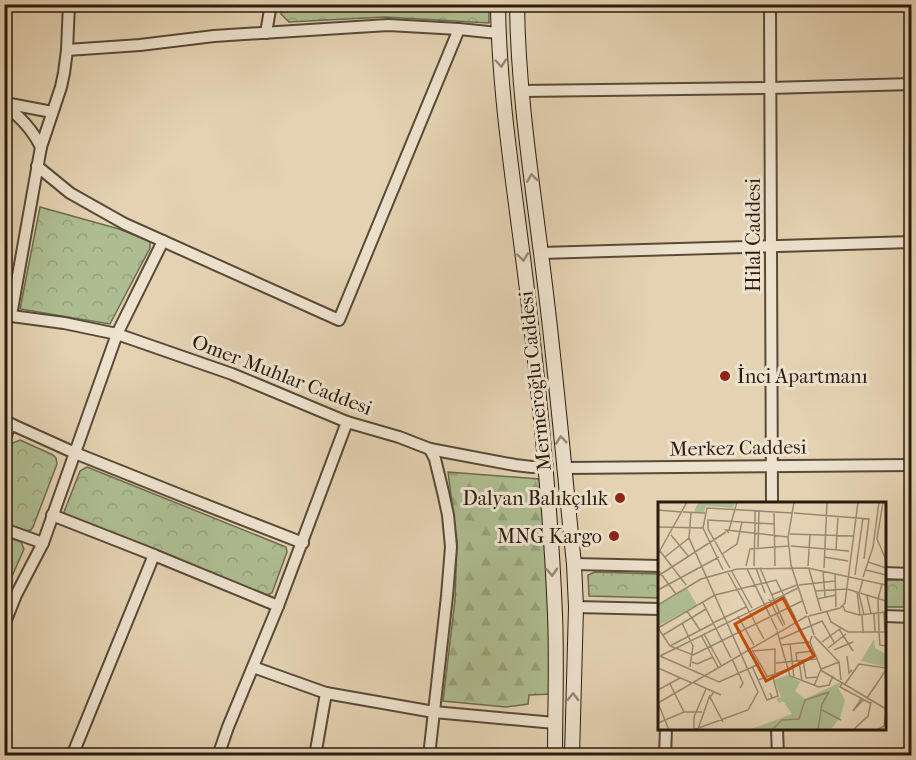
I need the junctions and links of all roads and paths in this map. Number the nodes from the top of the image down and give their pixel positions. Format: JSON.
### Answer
{"nodes":[{"id":1,"x":69,"y":4,"type":"edge"},
{"id":2,"x":271,"y":4,"type":"edge"},
{"id":3,"x":498,"y":4,"type":"edge"},
{"id":4,"x":517,"y":4,"type":"edge"},
{"id":5,"x":770,"y":4,"type":"edge"},
{"id":6,"x":459,"y":29,"type":"junction"},
{"id":7,"x":266,"y":33,"type":"junction"},
{"id":8,"x":498,"y":33,"type":"junction"},
{"id":9,"x":67,"y":50,"type":"junction"},
{"id":10,"x":912,"y":84,"type":"edge"},
{"id":11,"x":770,"y":88,"type":"junction"},
{"id":12,"x":521,"y":92,"type":"junction"},
{"id":13,"x":4,"y":104,"type":"edge"},
{"id":14,"x":52,"y":112,"type":"junction"},
{"id":15,"x":41,"y":147,"type":"junction"},
{"id":16,"x":37,"y":166,"type":"junction"},
{"id":17,"x":163,"y":241,"type":"junction"},
{"id":18,"x":912,"y":242,"type":"edge"},
{"id":19,"x":771,"y":247,"type":"junction"},
{"id":20,"x":541,"y":253,"type":"junction"},
{"id":21,"x":8,"y":315,"type":"edge"},
{"id":22,"x":117,"y":334,"type":"junction"},
{"id":23,"x":8,"y":422,"type":"edge"},
{"id":24,"x":347,"y":422,"type":"junction"},
{"id":25,"x":4,"y":439,"type":"edge"},
{"id":26,"x":430,"y":449,"type":"junction"},
{"id":27,"x":75,"y":453,"type":"junction"},
{"id":28,"x":771,"y":465,"type":"junction"},
{"id":29,"x":912,"y":465,"type":"edge"},
{"id":30,"x":547,"y":466,"type":"junction"},
{"id":31,"x":564,"y":468,"type":"junction"},
{"id":32,"x":772,"y":502,"type":"edge"},
{"id":33,"x":52,"y":515,"type":"junction"},
{"id":34,"x":4,"y":529,"type":"edge"},
{"id":35,"x":43,"y":543,"type":"junction"},
{"id":36,"x":303,"y":543,"type":"junction"},
{"id":37,"x":154,"y":555,"type":"junction"},
{"id":38,"x":573,"y":564,"type":"junction"},
{"id":39,"x":658,"y":566,"type":"edge"},
{"id":40,"x":886,"y":573,"type":"edge"},
{"id":41,"x":912,"y":574,"type":"edge"},
{"id":42,"x":4,"y":592,"type":"edge"},
{"id":43,"x":16,"y":595,"type":"junction"},
{"id":44,"x":279,"y":606,"type":"junction"},
{"id":45,"x":576,"y":607,"type":"junction"},
{"id":46,"x":658,"y":609,"type":"edge"},
{"id":47,"x":886,"y":616,"type":"edge"},
{"id":48,"x":912,"y":617,"type":"edge"},
{"id":49,"x":4,"y":625,"type":"edge"},
{"id":50,"x":253,"y":667,"type":"junction"},
{"id":51,"x":326,"y":693,"type":"junction"},
{"id":52,"x":434,"y":712,"type":"junction"},
{"id":53,"x":555,"y":723,"type":"junction"},
{"id":54,"x":666,"y":730,"type":"edge"},
{"id":55,"x":777,"y":730,"type":"edge"},
{"id":56,"x":72,"y":756,"type":"edge"},
{"id":57,"x":218,"y":756,"type":"edge"},
{"id":58,"x":315,"y":756,"type":"edge"},
{"id":59,"x":429,"y":756,"type":"edge"},
{"id":60,"x":555,"y":756,"type":"edge"},
{"id":61,"x":572,"y":756,"type":"edge"},
{"id":62,"x":665,"y":756,"type":"edge"},
{"id":63,"x":778,"y":756,"type":"edge"}],
"edges":[{"from":1,"to":9,"type":"street"},
{"from":2,"to":7,"type":"street"},
{"from":3,"to":8,"type":"main road","name":"Mermeroğlu Caddesi"},
{"from":4,"to":12,"type":"main road","name":"Mermeroğlu Caddesi"},
{"from":5,"to":11,"type":"street","name":"Hilal Caddesi"},
{"from":6,"to":7,"type":"street"},
{"from":6,"to":8,"type":"street"},
{"from":6,"to":17,"type":"street"},
{"from":7,"to":9,"type":"street"},
{"from":8,"to":30,"type":"main road","name":"Mermeroğlu Caddesi","one_way":true},
{"from":9,"to":14,"type":"street"},
{"from":10,"to":11,"type":"street"},
{"from":11,"to":12,"type":"street"},
{"from":11,"to":19,"type":"street","name":"Hilal Caddesi"},
{"from":20,"to":12,"type":"main road","name":"Mermeroğlu Caddesi","one_way":true},
{"from":13,"to":14,"type":"street"},
{"from":13,"to":15,"type":"street"},
{"from":14,"to":15,"type":"street"},
{"from":15,"to":16,"type":"street"},
{"from":16,"to":17,"type":"street"},
{"from":16,"to":21,"type":"street"},
{"from":17,"to":22,"type":"street"},
{"from":18,"to":19,"type":"street"},
{"from":19,"to":20,"type":"street"},
{"from":19,"to":28,"type":"street","name":"Hilal Caddesi"},
{"from":31,"to":20,"type":"main road","name":"Mermeroğlu Caddesi","one_way":true},
{"from":21,"to":22,"type":"street","name":"Omer Muhlar Caddesi"},
{"from":22,"to":24,"type":"street","name":"Omer Muhlar Caddesi"},
{"from":22,"to":27,"type":"street"},
{"from":23,"to":25,"type":"street"},
{"from":23,"to":27,"type":"street"},
{"from":24,"to":26,"type":"street","name":"Omer Muhlar Caddesi"},
{"from":24,"to":36,"type":"street"},
{"from":26,"to":30,"type":"street","name":"Omer Muhlar Caddesi"},
{"from":26,"to":52,"type":"street"},
{"from":27,"to":33,"type":"street"},
{"from":27,"to":36,"type":"street"},
{"from":28,"to":29,"type":"street","name":"Merkez Caddesi"},
{"from":28,"to":31,"type":"street","name":"Merkez Caddesi"},
{"from":28,"to":32,"type":"street","name":"Hilal Caddesi"},
{"from":30,"to":53,"type":"main road","name":"Mermeroğlu Caddesi","one_way":true},
{"from":31,"to":38,"type":"main road","name":"Mermeroğlu Caddesi"},
{"from":33,"to":35,"type":"street"},
{"from":33,"to":37,"type":"street"},
{"from":34,"to":35,"type":"street"},
{"from":35,"to":43,"type":"street"},
{"from":36,"to":44,"type":"street"},
{"from":37,"to":44,"type":"street"},
{"from":37,"to":56,"type":"street"},
{"from":38,"to":39,"type":"street"},
{"from":38,"to":45,"type":"main road","name":"Mermeroğlu Caddesi"},
{"from":40,"to":41,"type":"street"},
{"from":42,"to":43,"type":"street"},
{"from":43,"to":49,"type":"street"},
{"from":44,"to":50,"type":"street"},
{"from":45,"to":46,"type":"street"},
{"from":61,"to":45,"type":"main road","name":"Mermeroğlu Caddesi","one_way":true},
{"from":47,"to":48,"type":"street"},
{"from":50,"to":51,"type":"street"},
{"from":50,"to":57,"type":"street"},
{"from":51,"to":52,"type":"street"},
{"from":51,"to":58,"type":"street"},
{"from":52,"to":53,"type":"street"},
{"from":52,"to":59,"type":"street"},
{"from":53,"to":60,"type":"main road","name":"Mermeroğlu Caddesi"},
{"from":54,"to":62,"type":"street"},
{"from":55,"to":63,"type":"street"}]}
